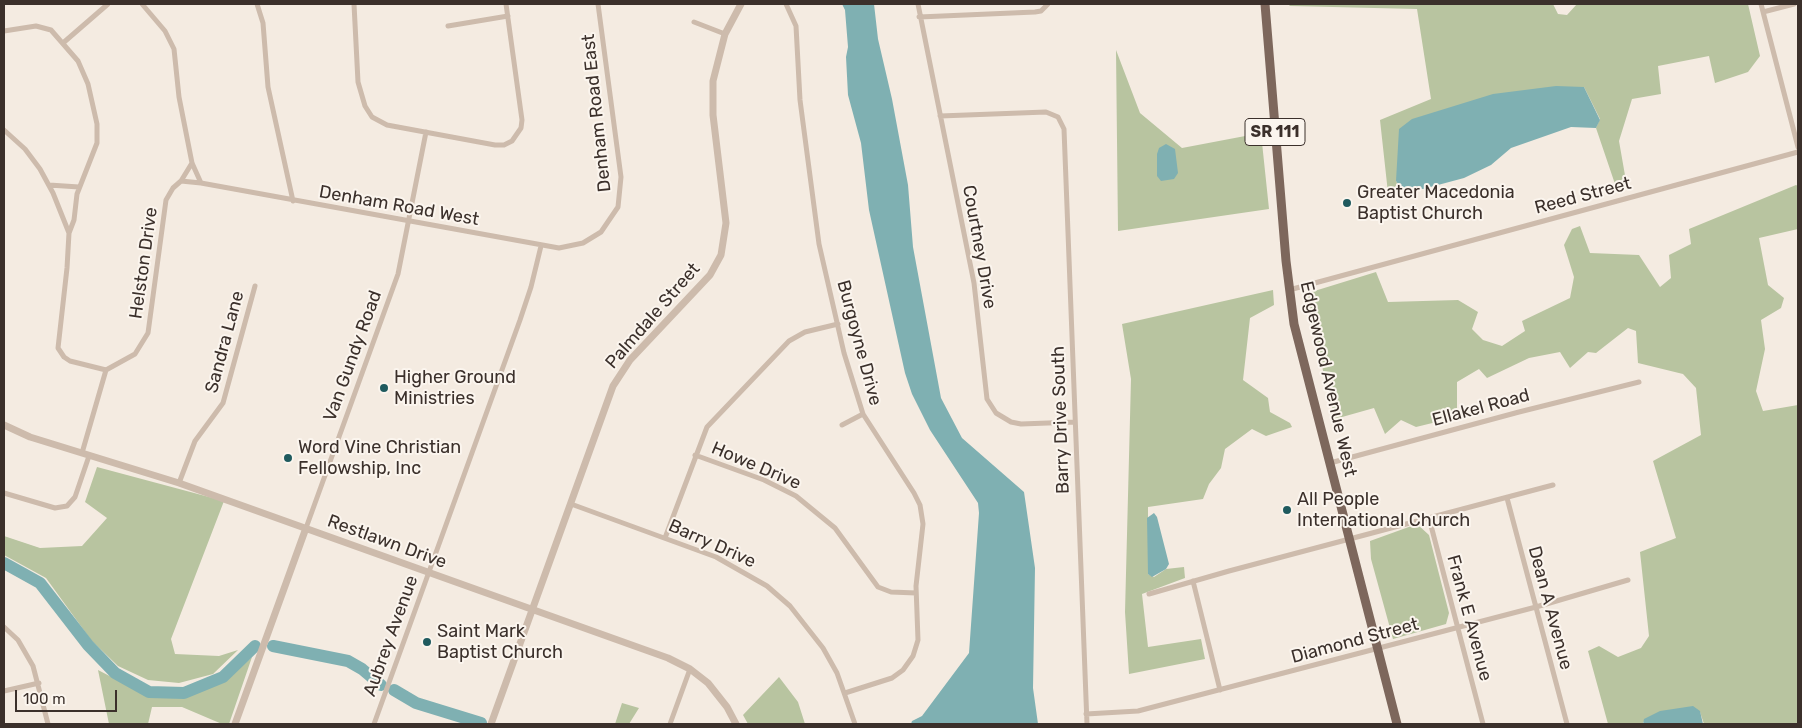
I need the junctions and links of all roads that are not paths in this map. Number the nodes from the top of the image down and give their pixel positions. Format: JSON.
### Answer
{"nodes":[{"id":1,"x":108,"y":4,"type":"edge"},
{"id":2,"x":142,"y":4,"type":"edge"},
{"id":3,"x":256,"y":4,"type":"edge"},
{"id":4,"x":354,"y":4,"type":"edge"},
{"id":5,"x":506,"y":4,"type":"edge"},
{"id":6,"x":598,"y":4,"type":"edge"},
{"id":7,"x":741,"y":4,"type":"edge"},
{"id":8,"x":786,"y":4,"type":"edge"},
{"id":9,"x":918,"y":4,"type":"edge"},
{"id":10,"x":1265,"y":4,"type":"edge"},
{"id":11,"x":1761,"y":4,"type":"edge"},
{"id":12,"x":1794,"y":4,"type":"edge"},
{"id":13,"x":1047,"y":5,"type":"edge"},
{"id":14,"x":1763,"y":12,"type":"junction"},
{"id":15,"x":508,"y":16,"type":"junction"},
{"id":16,"x":920,"y":16,"type":"junction"},
{"id":17,"x":694,"y":22,"type":"dead end"},
{"id":18,"x":448,"y":26,"type":"dead end"},
{"id":19,"x":4,"y":31,"type":"edge"},
{"id":20,"x":725,"y":34,"type":"junction"},
{"id":21,"x":63,"y":43,"type":"junction"},
{"id":22,"x":940,"y":116,"type":"junction"},
{"id":23,"x":4,"y":130,"type":"edge"},
{"id":24,"x":426,"y":132,"type":"junction"},
{"id":25,"x":1798,"y":147,"type":"edge"},
{"id":26,"x":1798,"y":152,"type":"edge"},
{"id":27,"x":192,"y":163,"type":"junction"},
{"id":28,"x":181,"y":181,"type":"junction"},
{"id":29,"x":201,"y":183,"type":"junction"},
{"id":30,"x":49,"y":185,"type":"junction"},
{"id":31,"x":79,"y":187,"type":"junction"},
{"id":32,"x":294,"y":200,"type":"junction"},
{"id":33,"x":409,"y":222,"type":"junction"},
{"id":34,"x":69,"y":233,"type":"junction"},
{"id":35,"x":592,"y":238,"type":"joint"},
{"id":36,"x":541,"y":246,"type":"junction"},
{"id":37,"x":255,"y":286,"type":"dead end"},
{"id":38,"x":1289,"y":290,"type":"junction"},
{"id":39,"x":838,"y":324,"type":"junction"},
{"id":40,"x":106,"y":370,"type":"junction"},
{"id":41,"x":1639,"y":382,"type":"dead end"},
{"id":42,"x":863,"y":414,"type":"junction"},
{"id":43,"x":1075,"y":422,"type":"junction"},
{"id":44,"x":4,"y":425,"type":"edge"},
{"id":45,"x":842,"y":425,"type":"dead end"},
{"id":46,"x":85,"y":454,"type":"junction"},
{"id":47,"x":695,"y":455,"type":"junction"},
{"id":48,"x":1330,"y":463,"type":"junction"},
{"id":49,"x":179,"y":483,"type":"junction"},
{"id":50,"x":1553,"y":485,"type":"dead end"},
{"id":51,"x":4,"y":493,"type":"edge"},
{"id":52,"x":1507,"y":498,"type":"junction"},
{"id":53,"x":571,"y":504,"type":"junction"},
{"id":54,"x":1429,"y":518,"type":"junction"},
{"id":55,"x":306,"y":528,"type":"junction"},
{"id":56,"x":666,"y":538,"type":"junction"},
{"id":57,"x":1350,"y":540,"type":"junction"},
{"id":58,"x":429,"y":573,"type":"junction"},
{"id":59,"x":1628,"y":580,"type":"dead end"},
{"id":60,"x":1193,"y":581,"type":"junction"},
{"id":61,"x":916,"y":593,"type":"junction"},
{"id":62,"x":1149,"y":594,"type":"dead end"},
{"id":63,"x":1536,"y":608,"type":"junction"},
{"id":64,"x":532,"y":610,"type":"junction"},
{"id":65,"x":4,"y":627,"type":"edge"},
{"id":66,"x":1458,"y":628,"type":"junction"},
{"id":67,"x":1378,"y":649,"type":"junction"},
{"id":68,"x":690,"y":669,"type":"junction"},
{"id":69,"x":39,"y":683,"type":"junction"},
{"id":70,"x":1220,"y":690,"type":"junction"},
{"id":71,"x":4,"y":691,"type":"edge"},
{"id":72,"x":846,"y":693,"type":"junction"},
{"id":73,"x":1086,"y":714,"type":"junction"},
{"id":74,"x":48,"y":724,"type":"edge"},
{"id":75,"x":235,"y":724,"type":"edge"},
{"id":76,"x":374,"y":724,"type":"edge"},
{"id":77,"x":491,"y":724,"type":"edge"},
{"id":78,"x":670,"y":724,"type":"edge"},
{"id":79,"x":736,"y":724,"type":"edge"},
{"id":80,"x":855,"y":724,"type":"edge"},
{"id":81,"x":1086,"y":724,"type":"edge"},
{"id":82,"x":1398,"y":724,"type":"edge"},
{"id":83,"x":1482,"y":724,"type":"edge"},
{"id":84,"x":1567,"y":724,"type":"edge"}],
"edges":[{"from":1,"to":21,"type":"street"},
{"from":2,"to":27,"type":"street"},
{"from":3,"to":32,"type":"street"},
{"from":4,"to":24,"type":"street"},
{"from":5,"to":15,"type":"street"},
{"from":6,"to":35,"type":"street","name":"Denham Road East"},
{"from":7,"to":20,"type":"street","name":"Palmdale Street"},
{"from":8,"to":39,"type":"street","name":"Burgoyne Drive"},
{"from":9,"to":16,"type":"street","name":"Courtney Drive"},
{"from":10,"to":38,"type":"main road","name":"Edgewood Avenue West","number":"SR 111"},
{"from":11,"to":14,"type":"street"},
{"from":12,"to":14,"type":"street"},
{"from":13,"to":16,"type":"street"},
{"from":14,"to":25,"type":"street"},
{"from":15,"to":18,"type":"street"},
{"from":15,"to":24,"type":"street"},
{"from":16,"to":22,"type":"street","name":"Courtney Drive"},
{"from":17,"to":20,"type":"street"},
{"from":19,"to":21,"type":"street"},
{"from":20,"to":53,"type":"street","name":"Palmdale Street"},
{"from":21,"to":31,"type":"street"},
{"from":22,"to":43,"type":"street","name":"Courtney Drive"},
{"from":22,"to":43,"type":"street","name":"Barry Drive South"},
{"from":23,"to":30,"type":"street"},
{"from":24,"to":33,"type":"street","name":"Van Gundy Road"},
{"from":26,"to":38,"type":"street","name":"Reed Street"},
{"from":27,"to":28,"type":"street","name":"Helston Drive"},
{"from":27,"to":29,"type":"street"},
{"from":28,"to":29,"type":"street"},
{"from":28,"to":40,"type":"street","name":"Helston Drive"},
{"from":29,"to":32,"type":"street","name":"Denham Road West"},
{"from":30,"to":31,"type":"street"},
{"from":30,"to":34,"type":"street"},
{"from":31,"to":34,"type":"street"},
{"from":32,"to":33,"type":"street","name":"Denham Road West"},
{"from":33,"to":36,"type":"street","name":"Denham Road West"},
{"from":33,"to":55,"type":"street","name":"Van Gundy Road"},
{"from":34,"to":40,"type":"street"},
{"from":35,"to":36,"type":"street","name":"Denham Road West"},
{"from":36,"to":58,"type":"street","name":"Aubrey Avenue"},
{"from":37,"to":49,"type":"street","name":"Sandra Lane"},
{"from":38,"to":48,"type":"main road","name":"Edgewood Avenue West","number":"SR 111"},
{"from":39,"to":42,"type":"street","name":"Burgoyne Drive"},
{"from":39,"to":47,"type":"street"},
{"from":40,"to":46,"type":"street"},
{"from":41,"to":48,"type":"street","name":"Ellakel Road"},
{"from":42,"to":45,"type":"street"},
{"from":42,"to":61,"type":"street","name":"Burgoyne Drive"},
{"from":43,"to":73,"type":"street","name":"Barry Drive South"},
{"from":44,"to":46,"type":"street","name":"Restlawn Drive"},
{"from":46,"to":49,"type":"street","name":"Restlawn Drive"},
{"from":46,"to":51,"type":"street"},
{"from":47,"to":56,"type":"street"},
{"from":47,"to":61,"type":"street","name":"Howe Drive"},
{"from":48,"to":57,"type":"main road","name":"Edgewood Avenue West","number":"SR 111"},
{"from":49,"to":55,"type":"street","name":"Restlawn Drive"},
{"from":50,"to":52,"type":"street"},
{"from":52,"to":54,"type":"street"},
{"from":52,"to":63,"type":"street","name":"Dean A Avenue"},
{"from":53,"to":56,"type":"street","name":"Barry Drive"},
{"from":53,"to":64,"type":"street","name":"Palmdale Street"},
{"from":54,"to":57,"type":"street"},
{"from":54,"to":66,"type":"street","name":"Frank E Avenue"},
{"from":55,"to":58,"type":"street","name":"Restlawn Drive"},
{"from":55,"to":75,"type":"street","name":"Van Gundy Road"},
{"from":56,"to":72,"type":"street","name":"Barry Drive"},
{"from":57,"to":60,"type":"street"},
{"from":57,"to":67,"type":"main road","name":"Edgewood Avenue West","number":"SR 111"},
{"from":58,"to":64,"type":"street","name":"Restlawn Drive"},
{"from":58,"to":76,"type":"street","name":"Aubrey Avenue"},
{"from":59,"to":63,"type":"street","name":"Diamond Street"},
{"from":60,"to":62,"type":"street"},
{"from":60,"to":70,"type":"street"},
{"from":61,"to":72,"type":"street","name":"Burgoyne Drive"},
{"from":63,"to":66,"type":"street","name":"Diamond Street"},
{"from":63,"to":84,"type":"street","name":"Dean A Avenue"},
{"from":64,"to":68,"type":"street","name":"Restlawn Drive"},
{"from":64,"to":77,"type":"street","name":"Palmdale Street"},
{"from":65,"to":69,"type":"street"},
{"from":66,"to":67,"type":"street","name":"Diamond Street"},
{"from":66,"to":83,"type":"street","name":"Frank E Avenue"},
{"from":67,"to":70,"type":"street","name":"Diamond Street"},
{"from":67,"to":82,"type":"main road","name":"Edgewood Avenue West","number":"SR 111"},
{"from":68,"to":78,"type":"street"},
{"from":68,"to":79,"type":"street","name":"Restlawn Drive"},
{"from":69,"to":71,"type":"street"},
{"from":69,"to":74,"type":"street"},
{"from":70,"to":73,"type":"street","name":"Diamond Street"},
{"from":72,"to":80,"type":"street","name":"Barry Drive"},
{"from":73,"to":81,"type":"street","name":"Barry Drive South"}]}
